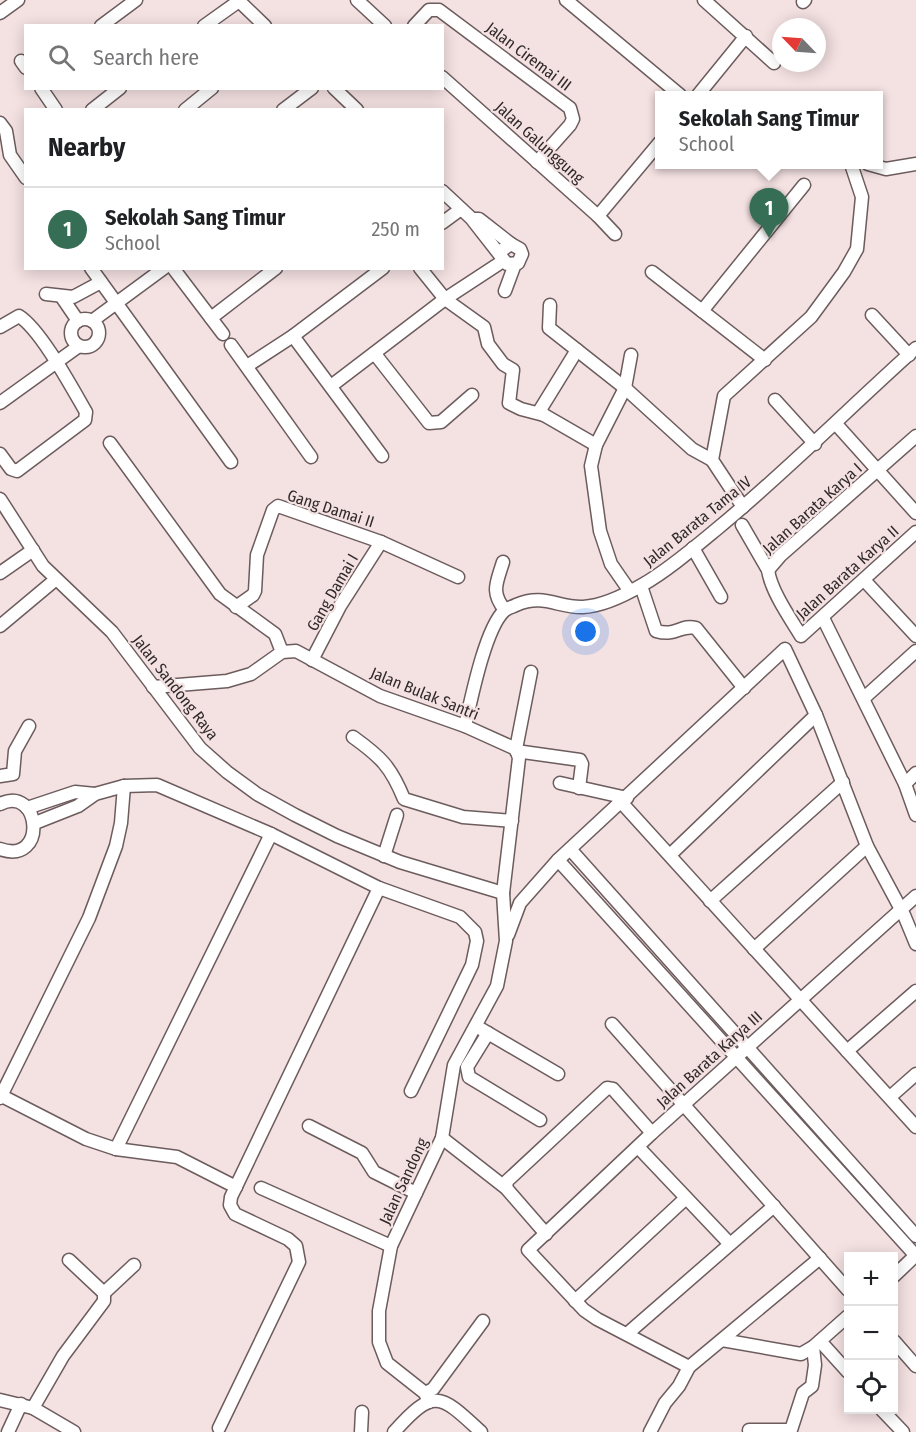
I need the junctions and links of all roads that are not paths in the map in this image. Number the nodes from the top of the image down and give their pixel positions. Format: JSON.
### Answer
{"nodes":[{"id":1,"x":18,"y":0,"type":"edge"},
{"id":2,"x":136,"y":0,"type":"edge"},
{"id":3,"x":238,"y":0,"type":"edge"},
{"id":4,"x":357,"y":0,"type":"edge"},
{"id":5,"x":566,"y":0,"type":"edge"},
{"id":6,"x":704,"y":0,"type":"edge"},
{"id":7,"x":0,"y":13,"type":"edge"},
{"id":8,"x":104,"y":24,"type":"edge"},
{"id":9,"x":207,"y":24,"type":"edge"},
{"id":10,"x":264,"y":24,"type":"edge"},
{"id":11,"x":383,"y":24,"type":"edge"},
{"id":12,"x":416,"y":24,"type":"edge"},
{"id":13,"x":746,"y":36,"type":"junction"},
{"id":14,"x":772,"y":61,"type":"edge"},
{"id":15,"x":444,"y":79,"type":"edge"},
{"id":16,"x":42,"y":90,"type":"edge"},
{"id":17,"x":117,"y":90,"type":"edge"},
{"id":18,"x":209,"y":90,"type":"edge"},
{"id":19,"x":309,"y":90,"type":"edge"},
{"id":20,"x":336,"y":90,"type":"edge"},
{"id":21,"x":674,"y":91,"type":"edge"},
{"id":22,"x":702,"y":91,"type":"edge"},
{"id":23,"x":55,"y":108,"type":"edge"},
{"id":24,"x":95,"y":108,"type":"edge"},
{"id":25,"x":187,"y":108,"type":"edge"},
{"id":26,"x":286,"y":108,"type":"edge"},
{"id":27,"x":355,"y":108,"type":"edge"},
{"id":28,"x":0,"y":123,"type":"edge"},
{"id":29,"x":655,"y":148,"type":"edge"},
{"id":30,"x":537,"y":162,"type":"junction"},
{"id":31,"x":916,"y":164,"type":"edge"},
{"id":32,"x":883,"y":168,"type":"edge"},
{"id":33,"x":852,"y":169,"type":"edge"},
{"id":34,"x":24,"y":175,"type":"edge"},
{"id":35,"x":804,"y":185,"type":"dead end"},
{"id":36,"x":444,"y":193,"type":"edge"},
{"id":37,"x":461,"y":209,"type":"junction"},
{"id":38,"x":598,"y":216,"type":"junction"},
{"id":39,"x":471,"y":218,"type":"junction"},
{"id":40,"x":444,"y":222,"type":"edge"},
{"id":41,"x":615,"y":234,"type":"dead end"},
{"id":42,"x":511,"y":244,"type":"junction"},
{"id":43,"x":507,"y":260,"type":"junction"},
{"id":44,"x":92,"y":270,"type":"edge"},
{"id":45,"x":161,"y":270,"type":"edge"},
{"id":46,"x":174,"y":270,"type":"edge"},
{"id":47,"x":273,"y":270,"type":"edge"},
{"id":48,"x":380,"y":270,"type":"edge"},
{"id":49,"x":422,"y":270,"type":"edge"},
{"id":50,"x":652,"y":272,"type":"dead end"},
{"id":51,"x":101,"y":282,"type":"junction"},
{"id":52,"x":505,"y":291,"type":"dead end"},
{"id":53,"x":46,"y":294,"type":"dead end"},
{"id":54,"x":61,"y":296,"type":"junction"},
{"id":55,"x":445,"y":299,"type":"junction"},
{"id":56,"x":116,"y":302,"type":"junction"},
{"id":57,"x":550,"y":305,"type":"dead end"},
{"id":58,"x":702,"y":311,"type":"junction"},
{"id":59,"x":872,"y":315,"type":"dead end"},
{"id":60,"x":211,"y":318,"type":"junction"},
{"id":61,"x":78,"y":321,"type":"junction"},
{"id":62,"x":92,"y":321,"type":"junction"},
{"id":63,"x":0,"y":327,"type":"edge"},
{"id":64,"x":223,"y":334,"type":"dead end"},
{"id":65,"x":293,"y":336,"type":"junction"},
{"id":66,"x":231,"y":345,"type":"dead end"},
{"id":67,"x":79,"y":346,"type":"junction"},
{"id":68,"x":577,"y":350,"type":"junction"},
{"id":69,"x":913,"y":351,"type":"edge"},
{"id":70,"x":375,"y":354,"type":"junction"},
{"id":71,"x":632,"y":355,"type":"dead end"},
{"id":72,"x":765,"y":360,"type":"junction"},
{"id":73,"x":56,"y":362,"type":"junction"},
{"id":74,"x":247,"y":366,"type":"junction"},
{"id":75,"x":331,"y":386,"type":"junction"},
{"id":76,"x":625,"y":388,"type":"junction"},
{"id":77,"x":472,"y":394,"type":"dead end"},
{"id":78,"x":775,"y":400,"type":"dead end"},
{"id":79,"x":0,"y":403,"type":"edge"},
{"id":80,"x":544,"y":415,"type":"junction"},
{"id":81,"x":836,"y":424,"type":"junction"},
{"id":82,"x":916,"y":436,"type":"edge"},
{"id":83,"x":110,"y":443,"type":"dead end"},
{"id":84,"x":815,"y":444,"type":"junction"},
{"id":85,"x":596,"y":445,"type":"junction"},
{"id":86,"x":0,"y":454,"type":"edge"},
{"id":87,"x":382,"y":456,"type":"dead end"},
{"id":88,"x":311,"y":457,"type":"dead end"},
{"id":89,"x":712,"y":460,"type":"junction"},
{"id":90,"x":231,"y":462,"type":"dead end"},
{"id":91,"x":878,"y":471,"type":"junction"},
{"id":92,"x":0,"y":499,"type":"edge"},
{"id":93,"x":743,"y":507,"type":"junction"},
{"id":94,"x":916,"y":513,"type":"edge"},
{"id":95,"x":742,"y":525,"type":"dead end"},
{"id":96,"x":916,"y":532,"type":"edge"},
{"id":97,"x":381,"y":542,"type":"junction"},
{"id":98,"x":693,"y":548,"type":"junction"},
{"id":99,"x":33,"y":550,"type":"junction"},
{"id":100,"x":503,"y":562,"type":"dead end"},
{"id":101,"x":768,"y":570,"type":"junction"},
{"id":102,"x":0,"y":573,"type":"edge"},
{"id":103,"x":458,"y":577,"type":"dead end"},
{"id":104,"x":55,"y":580,"type":"junction"},
{"id":105,"x":864,"y":580,"type":"junction"},
{"id":106,"x":635,"y":588,"type":"junction"},
{"id":107,"x":722,"y":597,"type":"dead end"},
{"id":108,"x":236,"y":608,"type":"junction"},
{"id":109,"x":505,"y":610,"type":"junction"},
{"id":110,"x":823,"y":618,"type":"junction"},
{"id":111,"x":0,"y":626,"type":"edge"},
{"id":112,"x":916,"y":636,"type":"edge"},
{"id":113,"x":916,"y":651,"type":"edge"},
{"id":114,"x":282,"y":652,"type":"junction"},
{"id":115,"x":312,"y":660,"type":"junction"},
{"id":116,"x":531,"y":672,"type":"dead end"},
{"id":117,"x":153,"y":687,"type":"junction"},
{"id":118,"x":744,"y":688,"type":"junction"},
{"id":119,"x":864,"y":698,"type":"junction"},
{"id":120,"x":816,"y":715,"type":"junction"},
{"id":121,"x":29,"y":726,"type":"dead end"},
{"id":122,"x":465,"y":726,"type":"junction"},
{"id":123,"x":353,"y":737,"type":"dead end"},
{"id":124,"x":516,"y":750,"type":"junction"},
{"id":125,"x":916,"y":773,"type":"edge"},
{"id":126,"x":0,"y":776,"type":"edge"},
{"id":127,"x":843,"y":782,"type":"junction"},
{"id":128,"x":560,"y":783,"type":"dead end"},
{"id":129,"x":904,"y":784,"type":"junction"},
{"id":130,"x":124,"y":786,"type":"junction"},
{"id":131,"x":579,"y":788,"type":"junction"},
{"id":132,"x":95,"y":794,"type":"junction"},
{"id":133,"x":624,"y":800,"type":"junction"},
{"id":134,"x":0,"y":804,"type":"edge"},
{"id":135,"x":27,"y":808,"type":"junction"},
{"id":136,"x":397,"y":815,"type":"dead end"},
{"id":137,"x":916,"y":815,"type":"edge"},
{"id":138,"x":512,"y":821,"type":"junction"},
{"id":139,"x":35,"y":823,"type":"junction"},
{"id":140,"x":272,"y":834,"type":"junction"},
{"id":141,"x":867,"y":846,"type":"junction"},
{"id":142,"x":0,"y":849,"type":"edge"},
{"id":143,"x":570,"y":849,"type":"junction"},
{"id":144,"x":671,"y":855,"type":"junction"},
{"id":145,"x":384,"y":856,"type":"junction"},
{"id":146,"x":558,"y":860,"type":"junction"},
{"id":147,"x":379,"y":888,"type":"junction"},
{"id":148,"x":503,"y":893,"type":"junction"},
{"id":149,"x":916,"y":896,"type":"edge"},
{"id":150,"x":711,"y":901,"type":"junction"},
{"id":151,"x":901,"y":909,"type":"junction"},
{"id":152,"x":506,"y":941,"type":"junction"},
{"id":153,"x":916,"y":944,"type":"edge"},
{"id":154,"x":754,"y":949,"type":"junction"},
{"id":155,"x":916,"y":991,"type":"edge"},
{"id":156,"x":800,"y":999,"type":"junction"},
{"id":157,"x":612,"y":1024,"type":"dead end"},
{"id":158,"x":475,"y":1026,"type":"junction"},
{"id":159,"x":488,"y":1033,"type":"junction"},
{"id":160,"x":742,"y":1052,"type":"junction"},
{"id":161,"x":847,"y":1052,"type":"junction"},
{"id":162,"x":558,"y":1074,"type":"dead end"},
{"id":163,"x":916,"y":1074,"type":"edge"},
{"id":164,"x":411,"y":1091,"type":"dead end"},
{"id":165,"x":1,"y":1097,"type":"edge"},
{"id":166,"x":890,"y":1097,"type":"junction"},
{"id":167,"x":684,"y":1105,"type":"junction"},
{"id":168,"x":540,"y":1119,"type":"dead end"},
{"id":169,"x":309,"y":1126,"type":"dead end"},
{"id":170,"x":916,"y":1127,"type":"edge"},
{"id":171,"x":652,"y":1133,"type":"junction"},
{"id":172,"x":442,"y":1138,"type":"junction"},
{"id":173,"x":638,"y":1147,"type":"junction"},
{"id":174,"x":116,"y":1149,"type":"junction"},
{"id":175,"x":236,"y":1187,"type":"junction"},
{"id":176,"x":261,"y":1188,"type":"dead end"},
{"id":177,"x":506,"y":1188,"type":"junction"},
{"id":178,"x":416,"y":1193,"type":"junction"},
{"id":179,"x":686,"y":1198,"type":"junction"},
{"id":180,"x":774,"y":1206,"type":"junction"},
{"id":181,"x":546,"y":1234,"type":"junction"},
{"id":182,"x":916,"y":1236,"type":"edge"},
{"id":183,"x":730,"y":1244,"type":"junction"},
{"id":184,"x":391,"y":1246,"type":"junction"},
{"id":185,"x":916,"y":1256,"type":"edge"},
{"id":186,"x":820,"y":1258,"type":"junction"},
{"id":187,"x":69,"y":1260,"type":"dead end"},
{"id":188,"x":134,"y":1265,"type":"dead end"},
{"id":189,"x":898,"y":1272,"type":"edge"},
{"id":190,"x":844,"y":1284,"type":"edge"},
{"id":191,"x":104,"y":1293,"type":"junction"},
{"id":192,"x":575,"y":1300,"type":"junction"},
{"id":193,"x":844,"y":1320,"type":"edge"},
{"id":194,"x":483,"y":1321,"type":"dead end"},
{"id":195,"x":627,"y":1334,"type":"junction"},
{"id":196,"x":722,"y":1340,"type":"junction"},
{"id":197,"x":816,"y":1344,"type":"junction"},
{"id":198,"x":898,"y":1346,"type":"edge"},
{"id":199,"x":916,"y":1366,"type":"edge"},
{"id":200,"x":689,"y":1367,"type":"junction"},
{"id":201,"x":844,"y":1368,"type":"edge"},
{"id":202,"x":427,"y":1397,"type":"junction"},
{"id":203,"x":0,"y":1400,"type":"edge"},
{"id":204,"x":27,"y":1406,"type":"junction"},
{"id":205,"x":362,"y":1412,"type":"dead end"},
{"id":206,"x":886,"y":1414,"type":"edge"},
{"id":207,"x":219,"y":1428,"type":"dead end"},
{"id":208,"x":749,"y":1430,"type":"dead end"},
{"id":209,"x":8,"y":1432,"type":"edge"},
{"id":210,"x":74,"y":1432,"type":"edge"},
{"id":211,"x":361,"y":1432,"type":"edge"},
{"id":212,"x":394,"y":1432,"type":"edge"},
{"id":213,"x":481,"y":1432,"type":"edge"},
{"id":214,"x":650,"y":1432,"type":"edge"},
{"id":215,"x":903,"y":1432,"type":"edge"}],
"edges":[{"from":1,"to":7,"type":"street"},
{"from":2,"to":8,"type":"street"},
{"from":3,"to":9,"type":"street"},
{"from":3,"to":10,"type":"street"},
{"from":4,"to":11,"type":"street"},
{"from":5,"to":21,"type":"street"},
{"from":6,"to":13,"type":"street"},
{"from":12,"to":30,"type":"street","name":"Jalan Ciremai III"},
{"from":13,"to":14,"type":"street"},
{"from":13,"to":22,"type":"street"},
{"from":15,"to":30,"type":"street","name":"Jalan Galunggung"},
{"from":16,"to":23,"type":"street"},
{"from":17,"to":24,"type":"street"},
{"from":18,"to":25,"type":"street"},
{"from":19,"to":26,"type":"street"},
{"from":20,"to":27,"type":"street"},
{"from":28,"to":34,"type":"street"},
{"from":29,"to":38,"type":"street"},
{"from":30,"to":38,"type":"street","name":"Jalan Galunggung"},
{"from":31,"to":32,"type":"street"},
{"from":33,"to":72,"type":"street"},
{"from":35,"to":58,"type":"street"},
{"from":36,"to":37,"type":"street"},
{"from":37,"to":39,"type":"street"},
{"from":37,"to":40,"type":"street"},
{"from":38,"to":41,"type":"street","name":"Jalan Galunggung"},
{"from":39,"to":42,"type":"street"},
{"from":39,"to":43,"type":"street"},
{"from":42,"to":43,"type":"street"},
{"from":42,"to":43,"type":"street"},
{"from":43,"to":52,"type":"street"},
{"from":43,"to":55,"type":"street"},
{"from":44,"to":51,"type":"street"},
{"from":45,"to":56,"type":"street"},
{"from":46,"to":60,"type":"street"},
{"from":47,"to":60,"type":"street"},
{"from":48,"to":65,"type":"street"},
{"from":49,"to":55,"type":"street"},
{"from":50,"to":58,"type":"street"},
{"from":51,"to":54,"type":"street"},
{"from":51,"to":56,"type":"street"},
{"from":53,"to":54,"type":"street"},
{"from":54,"to":61,"type":"street"},
{"from":55,"to":70,"type":"street"},
{"from":55,"to":80,"type":"street"},
{"from":56,"to":62,"type":"street"},
{"from":56,"to":90,"type":"street"},
{"from":57,"to":68,"type":"street"},
{"from":58,"to":72,"type":"street"},
{"from":59,"to":69,"type":"street"},
{"from":60,"to":64,"type":"street"},
{"from":61,"to":62,"type":"street"},
{"from":61,"to":67,"type":"street"},
{"from":62,"to":67,"type":"street"},
{"from":63,"to":73,"type":"street"},
{"from":65,"to":74,"type":"street"},
{"from":65,"to":75,"type":"street"},
{"from":66,"to":74,"type":"street"},
{"from":67,"to":73,"type":"street"},
{"from":68,"to":76,"type":"street"},
{"from":68,"to":80,"type":"street"},
{"from":69,"to":81,"type":"street","name":"Jalan Barata Tama IV"},
{"from":70,"to":75,"type":"street"},
{"from":70,"to":77,"type":"street"},
{"from":71,"to":76,"type":"street"},
{"from":72,"to":89,"type":"street"},
{"from":73,"to":79,"type":"street"},
{"from":73,"to":86,"type":"street"},
{"from":74,"to":88,"type":"street"},
{"from":75,"to":87,"type":"street"},
{"from":76,"to":85,"type":"street"},
{"from":76,"to":89,"type":"street"},
{"from":78,"to":84,"type":"street"},
{"from":80,"to":85,"type":"street"},
{"from":81,"to":84,"type":"street","name":"Jalan Barata Tama IV"},
{"from":81,"to":91,"type":"street"},
{"from":82,"to":91,"type":"street","name":"Jalan Barata Karya I"},
{"from":83,"to":108,"type":"street"},
{"from":84,"to":93,"type":"street","name":"Jalan Barata Tama IV"},
{"from":85,"to":106,"type":"street"},
{"from":89,"to":93,"type":"street"},
{"from":91,"to":94,"type":"street"},
{"from":91,"to":101,"type":"street","name":"Jalan Barata Karya I"},
{"from":92,"to":99,"type":"street","name":"Jalan Sandong Raya"},
{"from":93,"to":98,"type":"street","name":"Jalan Barata Tama IV"},
{"from":95,"to":101,"type":"street"},
{"from":96,"to":105,"type":"street","name":"Jalan Barata Karya II"},
{"from":97,"to":103,"type":"street"},
{"from":97,"to":108,"type":"street","name":"Gang Damai II"},
{"from":97,"to":115,"type":"street","name":"Gang Damai I"},
{"from":98,"to":106,"type":"street","name":"Jalan Barata Tama IV"},
{"from":98,"to":107,"type":"street"},
{"from":99,"to":102,"type":"street"},
{"from":99,"to":104,"type":"street","name":"Jalan Sandong Raya"},
{"from":100,"to":109,"type":"street"},
{"from":101,"to":110,"type":"street","name":"Jalan Barata Karya II"},
{"from":104,"to":111,"type":"street"},
{"from":104,"to":117,"type":"street","name":"Jalan Sandong Raya"},
{"from":105,"to":110,"type":"street","name":"Jalan Barata Karya II"},
{"from":105,"to":112,"type":"street"},
{"from":106,"to":109,"type":"street","name":"Jalan Barata Tama IV"},
{"from":106,"to":118,"type":"street"},
{"from":108,"to":114,"type":"street"},
{"from":109,"to":122,"type":"street"},
{"from":110,"to":119,"type":"street"},
{"from":113,"to":119,"type":"street"},
{"from":114,"to":115,"type":"street","name":"Jalan Bulak Santri"},
{"from":114,"to":117,"type":"street"},
{"from":115,"to":122,"type":"street","name":"Jalan Bulak Santri"},
{"from":116,"to":124,"type":"street"},
{"from":117,"to":145,"type":"street","name":"Jalan Sandong Raya"},
{"from":118,"to":120,"type":"street"},
{"from":118,"to":133,"type":"street"},
{"from":119,"to":129,"type":"street"},
{"from":120,"to":127,"type":"street"},
{"from":120,"to":144,"type":"street"},
{"from":121,"to":126,"type":"street"},
{"from":122,"to":124,"type":"street","name":"Jalan Bulak Santri"},
{"from":123,"to":138,"type":"street"},
{"from":124,"to":131,"type":"street","name":"Jalan Bulak Santri"},
{"from":124,"to":138,"type":"street"},
{"from":125,"to":129,"type":"street"},
{"from":127,"to":141,"type":"street"},
{"from":127,"to":150,"type":"street"},
{"from":128,"to":131,"type":"street"},
{"from":129,"to":137,"type":"street"},
{"from":130,"to":132,"type":"street"},
{"from":130,"to":140,"type":"street"},
{"from":130,"to":165,"type":"street"},
{"from":131,"to":133,"type":"street"},
{"from":132,"to":135,"type":"street"},
{"from":132,"to":139,"type":"street"},
{"from":133,"to":143,"type":"street"},
{"from":133,"to":144,"type":"street"},
{"from":134,"to":135,"type":"street"},
{"from":135,"to":139,"type":"street"},
{"from":136,"to":145,"type":"street"},
{"from":138,"to":148,"type":"street"},
{"from":139,"to":142,"type":"street"},
{"from":140,"to":147,"type":"street"},
{"from":140,"to":174,"type":"street"},
{"from":141,"to":151,"type":"street"},
{"from":141,"to":154,"type":"street"},
{"from":143,"to":146,"type":"street"},
{"from":143,"to":160,"type":"street"},
{"from":144,"to":150,"type":"street"},
{"from":145,"to":148,"type":"street","name":"Jalan Sandong Raya"},
{"from":146,"to":152,"type":"street"},
{"from":146,"to":160,"type":"street"},
{"from":147,"to":164,"type":"street"},
{"from":147,"to":175,"type":"street"},
{"from":148,"to":152,"type":"street","name":"Jalan Sandong"},
{"from":149,"to":151,"type":"street","name":"Jalan Barata Karya III"},
{"from":150,"to":154,"type":"street"},
{"from":151,"to":153,"type":"street"},
{"from":151,"to":156,"type":"street","name":"Jalan Barata Karya III"},
{"from":152,"to":158,"type":"street","name":"Jalan Sandong"},
{"from":154,"to":156,"type":"street"},
{"from":155,"to":161,"type":"street"},
{"from":156,"to":160,"type":"street","name":"Jalan Barata Karya III"},
{"from":156,"to":161,"type":"street"},
{"from":157,"to":167,"type":"street"},
{"from":158,"to":159,"type":"street"},
{"from":158,"to":172,"type":"street","name":"Jalan Sandong"},
{"from":159,"to":162,"type":"street"},
{"from":159,"to":168,"type":"street"},
{"from":160,"to":167,"type":"street","name":"Jalan Barata Karya III"},
{"from":160,"to":182,"type":"street"},
{"from":160,"to":185,"type":"street"},
{"from":161,"to":166,"type":"street"},
{"from":163,"to":166,"type":"street"},
{"from":165,"to":174,"type":"street"},
{"from":166,"to":170,"type":"street"},
{"from":167,"to":171,"type":"street","name":"Jalan Barata Karya III"},
{"from":167,"to":180,"type":"street"},
{"from":169,"to":178,"type":"street"},
{"from":171,"to":173,"type":"street","name":"Jalan Barata Karya III"},
{"from":171,"to":177,"type":"street"},
{"from":172,"to":177,"type":"street"},
{"from":172,"to":178,"type":"street","name":"Jalan Sandong"},
{"from":173,"to":179,"type":"street"},
{"from":173,"to":181,"type":"street","name":"Jalan Barata Karya III"},
{"from":174,"to":175,"type":"street"},
{"from":175,"to":207,"type":"street"},
{"from":176,"to":184,"type":"street"},
{"from":177,"to":181,"type":"street"},
{"from":178,"to":184,"type":"street","name":"Jalan Sandong"},
{"from":179,"to":183,"type":"street"},
{"from":179,"to":192,"type":"street"},
{"from":180,"to":183,"type":"street"},
{"from":180,"to":186,"type":"street"},
{"from":181,"to":192,"type":"street","name":"Jalan Barata Karya III"},
{"from":183,"to":195,"type":"street"},
{"from":184,"to":202,"type":"street","name":"Jalan Sandong"},
{"from":185,"to":189,"type":"street"},
{"from":186,"to":190,"type":"street"},
{"from":186,"to":196,"type":"street"},
{"from":187,"to":191,"type":"street"},
{"from":188,"to":191,"type":"street"},
{"from":191,"to":204,"type":"street"},
{"from":192,"to":195,"type":"street"},
{"from":193,"to":197,"type":"street"},
{"from":194,"to":202,"type":"street"},
{"from":195,"to":200,"type":"street"},
{"from":196,"to":197,"type":"street"},
{"from":196,"to":200,"type":"street"},
{"from":197,"to":201,"type":"street"},
{"from":197,"to":208,"type":"street"},
{"from":198,"to":199,"type":"street"},
{"from":200,"to":214,"type":"street"},
{"from":202,"to":212,"type":"street"},
{"from":202,"to":213,"type":"street"},
{"from":203,"to":204,"type":"street"},
{"from":204,"to":209,"type":"street"},
{"from":204,"to":210,"type":"street"},
{"from":205,"to":211,"type":"street"},
{"from":206,"to":215,"type":"street"}]}
